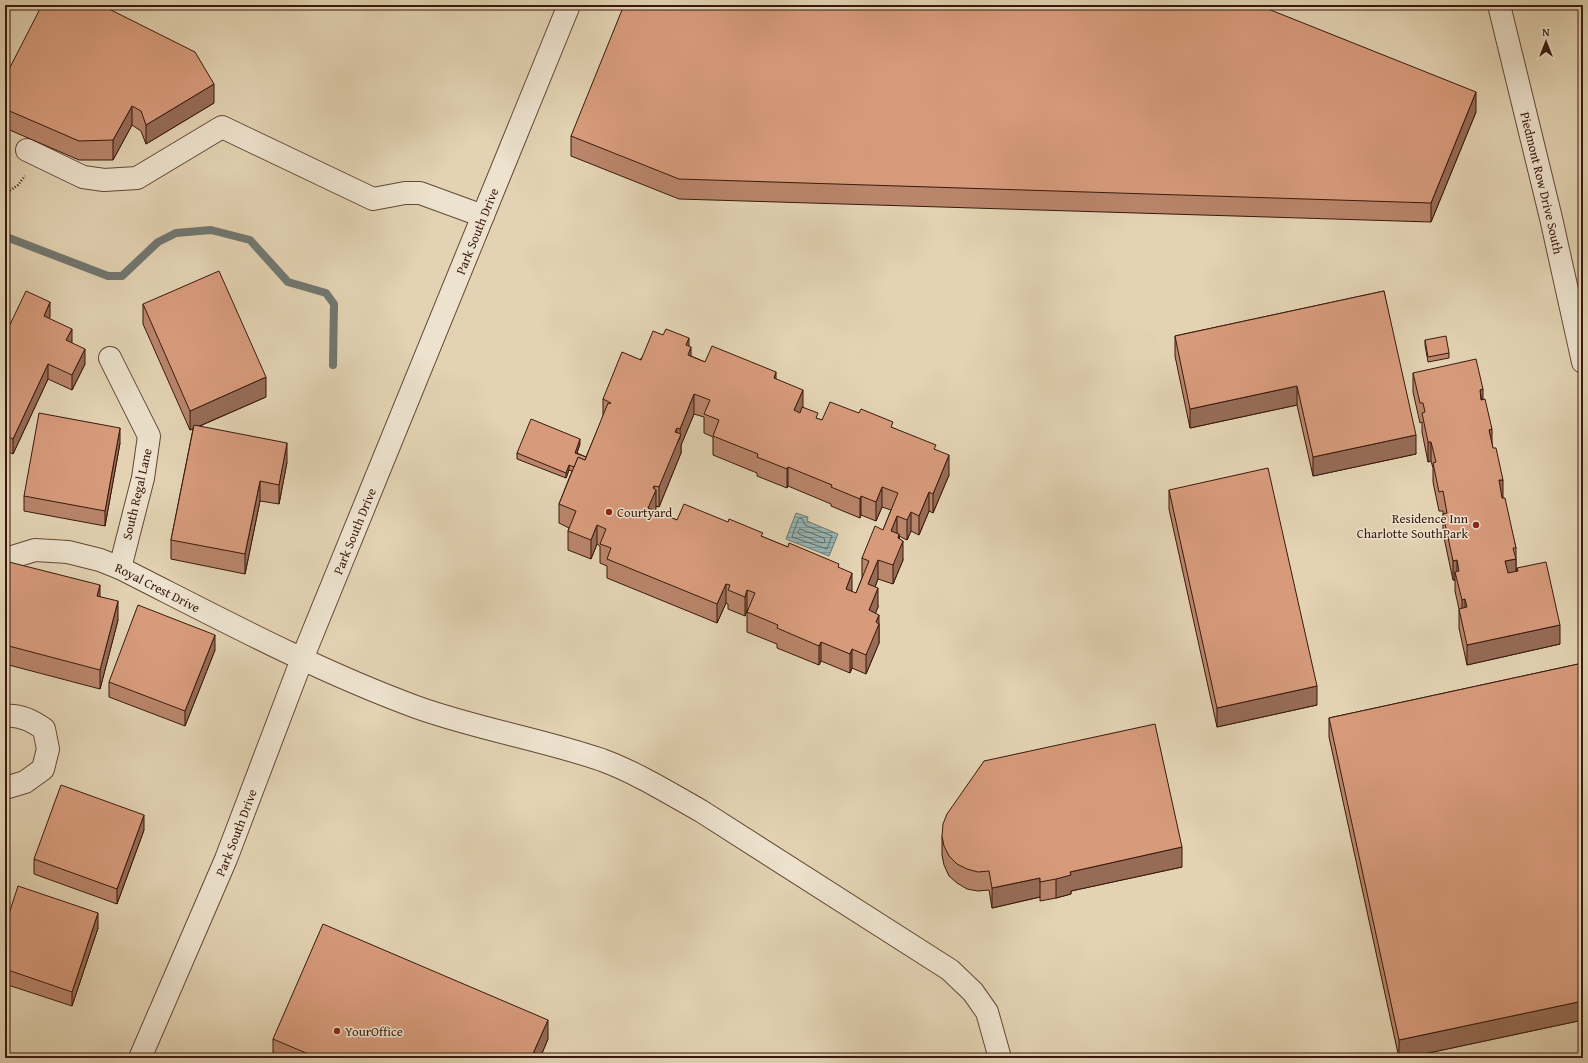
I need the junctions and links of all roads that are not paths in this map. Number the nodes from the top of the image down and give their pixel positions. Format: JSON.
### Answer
{"nodes":[{"id":1,"x":570,"y":5,"type":"edge"},
{"id":2,"x":1499,"y":5,"type":"edge"},
{"id":3,"x":27,"y":150,"type":"dead end"},
{"id":4,"x":483,"y":216,"type":"junction"},
{"id":5,"x":110,"y":358,"type":"dead end"},
{"id":6,"x":1583,"y":362,"type":"edge"},
{"id":7,"x":5,"y":561,"type":"edge"},
{"id":8,"x":120,"y":568,"type":"junction"},
{"id":9,"x":302,"y":659,"type":"junction"},
{"id":10,"x":5,"y":716,"type":"edge"},
{"id":11,"x":5,"y":788,"type":"edge"},
{"id":12,"x":140,"y":1058,"type":"edge"},
{"id":13,"x":1000,"y":1058,"type":"edge"}],
"edges":[{"from":1,"to":4,"type":"street","name":"Park South Drive"},
{"from":2,"to":6,"type":"street","name":"Piedmont Row Drive South"},
{"from":3,"to":4,"type":"street"},
{"from":4,"to":9,"type":"street","name":"Park South Drive"},
{"from":5,"to":8,"type":"street","name":"South Regal Lane"},
{"from":7,"to":8,"type":"street","name":"Royal Crest Drive"},
{"from":8,"to":9,"type":"street","name":"Royal Crest Drive"},
{"from":9,"to":12,"type":"street","name":"Park South Drive"},
{"from":9,"to":13,"type":"street","name":"Royal Crest Drive"},
{"from":10,"to":11,"type":"street"}]}
